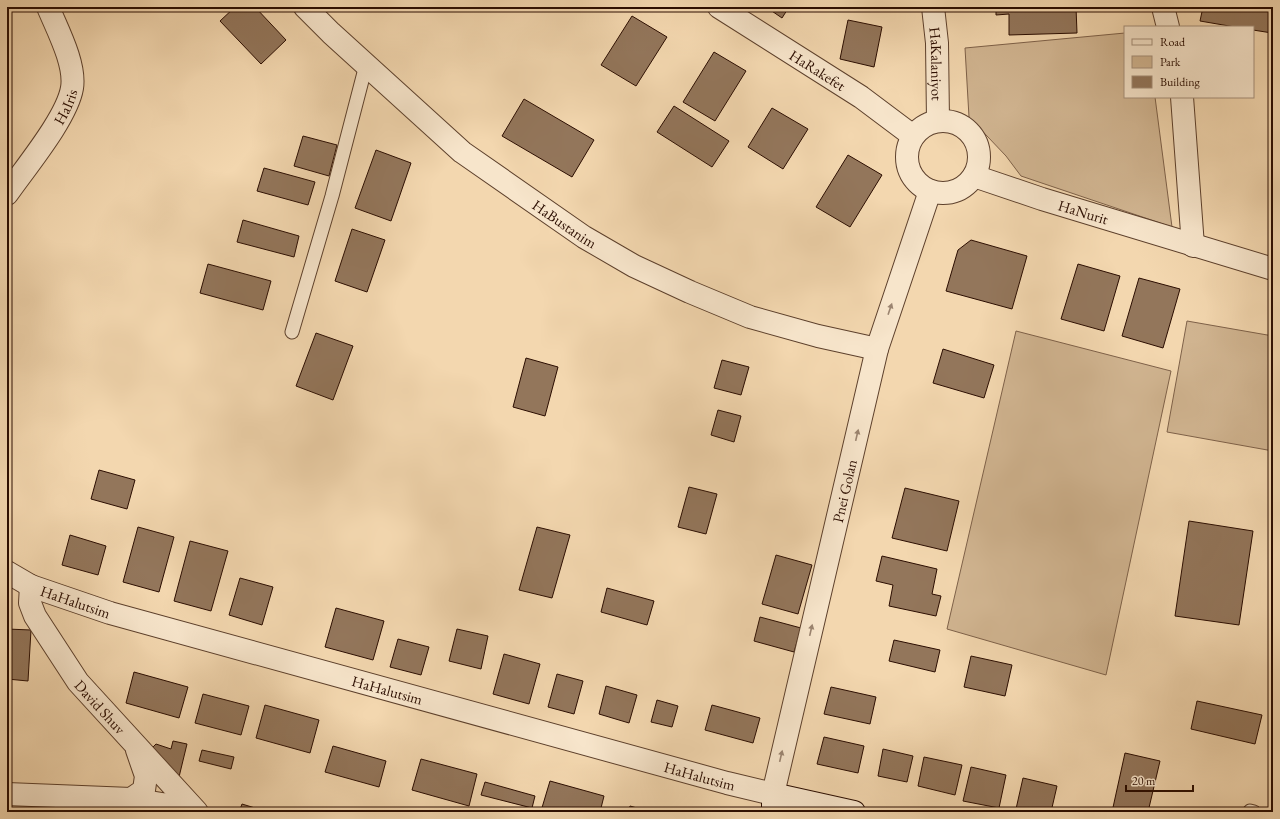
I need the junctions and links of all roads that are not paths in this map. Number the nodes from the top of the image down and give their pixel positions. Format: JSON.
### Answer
{"nodes":[{"id":1,"x":48,"y":7,"type":"edge"},
{"id":2,"x":305,"y":7,"type":"edge"},
{"id":3,"x":719,"y":7,"type":"edge"},
{"id":4,"x":933,"y":7,"type":"edge"},
{"id":5,"x":1163,"y":7,"type":"edge"},
{"id":6,"x":1168,"y":26,"type":"edge"},
{"id":7,"x":366,"y":65,"type":"junction"},
{"id":8,"x":1182,"y":98,"type":"edge"},
{"id":9,"x":938,"y":121,"type":"junction"},
{"id":10,"x":913,"y":136,"type":"junction"},
{"id":11,"x":974,"y":176,"type":"junction"},
{"id":12,"x":930,"y":191,"type":"junction"},
{"id":13,"x":7,"y":194,"type":"edge"},
{"id":14,"x":1193,"y":246,"type":"junction"},
{"id":15,"x":1273,"y":270,"type":"edge"},
{"id":16,"x":292,"y":332,"type":"dead end"},
{"id":17,"x":877,"y":349,"type":"junction"},
{"id":18,"x":7,"y":572,"type":"edge"},
{"id":19,"x":31,"y":586,"type":"junction"},
{"id":20,"x":134,"y":741,"type":"junction"},
{"id":21,"x":7,"y":794,"type":"edge"},
{"id":22,"x":131,"y":799,"type":"junction"},
{"id":23,"x":773,"y":803,"type":"edge"},
{"id":24,"x":196,"y":812,"type":"edge"},
{"id":25,"x":854,"y":812,"type":"edge"}],
"edges":[{"from":1,"to":13,"type":"street","name":"HaIris"},
{"from":2,"to":7,"type":"street","name":"HaBustanim"},
{"from":3,"to":10,"type":"street","name":"HaRakefet"},
{"from":4,"to":9,"type":"street","name":"HaKalaniyot"},
{"from":5,"to":6,"type":"street"},
{"from":7,"to":16,"type":"lane"},
{"from":7,"to":17,"type":"street","name":"HaBustanim"},
{"from":8,"to":14,"type":"street"},
{"from":9,"to":10,"type":"street"},
{"from":9,"to":11,"type":"street"},
{"from":10,"to":12,"type":"street"},
{"from":11,"to":12,"type":"street"},
{"from":11,"to":14,"type":"street","name":"HaNurit"},
{"from":17,"to":12,"type":"street","name":"Pnei Golan","one_way":true},
{"from":14,"to":15,"type":"street","name":"HaNurit"},
{"from":23,"to":17,"type":"street","name":"Pnei Golan","one_way":true},
{"from":18,"to":19,"type":"street","name":"HaHalutsim"},
{"from":19,"to":20,"type":"street","name":"David Shuv"},
{"from":19,"to":23,"type":"street","name":"HaHalutsim"},
{"from":20,"to":22,"type":"street"},
{"from":20,"to":24,"type":"street","name":"David Shuv"},
{"from":21,"to":22,"type":"street"},
{"from":22,"to":24,"type":"street"},
{"from":23,"to":25,"type":"street","name":"HaHalutsim"}]}
